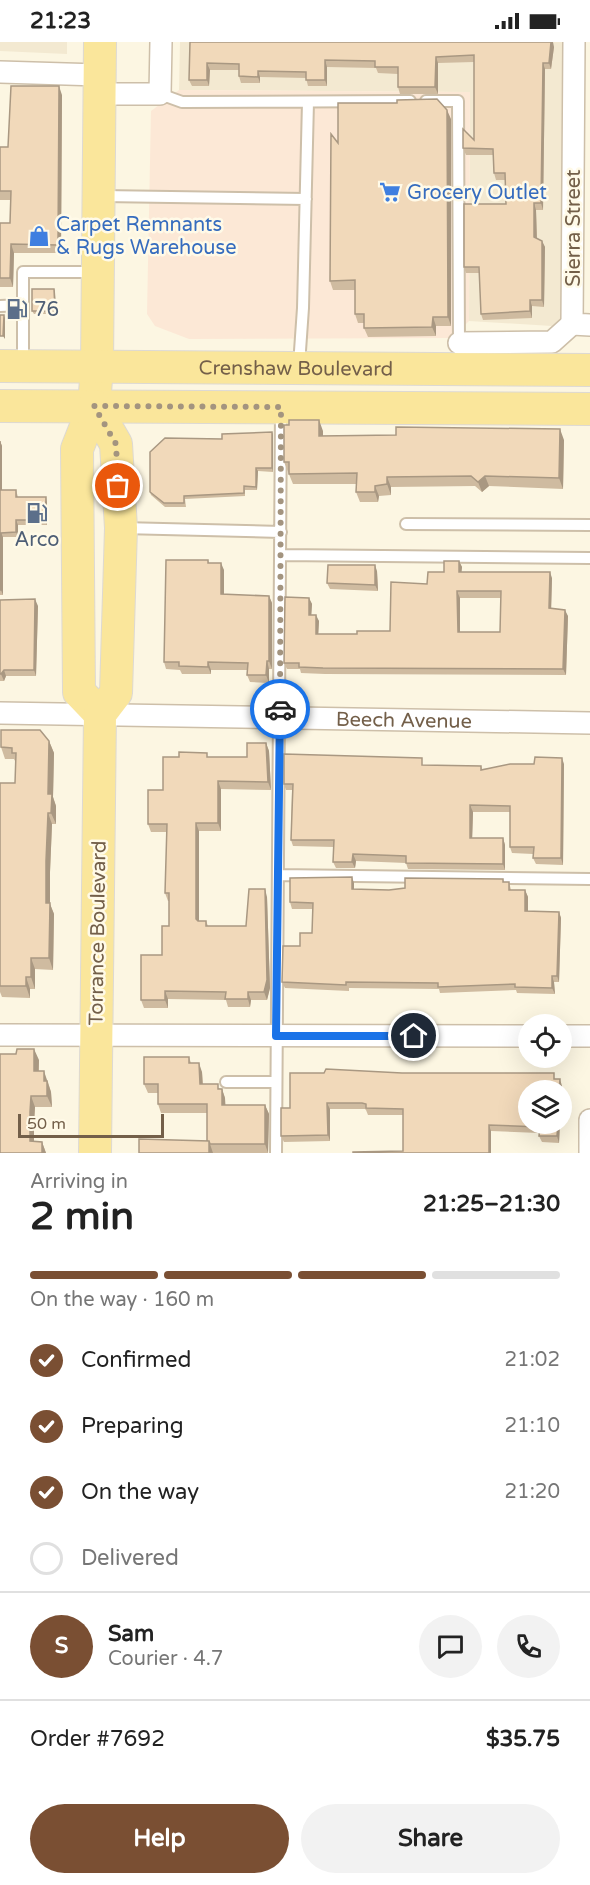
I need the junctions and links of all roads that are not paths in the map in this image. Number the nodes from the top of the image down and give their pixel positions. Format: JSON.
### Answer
{"nodes":[{"id":1,"x":100,"y":42,"type":"edge"},
{"id":2,"x":161,"y":42,"type":"edge"},
{"id":3,"x":574,"y":42,"type":"edge"},
{"id":4,"x":0,"y":72,"type":"edge"},
{"id":5,"x":99,"y":84,"type":"junction"},
{"id":6,"x":160,"y":94,"type":"junction"},
{"id":7,"x":308,"y":102,"type":"junction"},
{"id":8,"x":99,"y":195,"type":"junction"},
{"id":9,"x":306,"y":199,"type":"junction"},
{"id":10,"x":98,"y":272,"type":"junction"},
{"id":11,"x":23,"y":305,"type":"junction"},
{"id":12,"x":0,"y":306,"type":"edge"},
{"id":13,"x":581,"y":324,"type":"edge"},
{"id":14,"x":459,"y":356,"type":"junction"},
{"id":15,"x":12,"y":366,"type":"edge"},
{"id":16,"x":97,"y":366,"type":"junction"},
{"id":17,"x":299,"y":368,"type":"junction"},
{"id":18,"x":590,"y":370,"type":"edge"},
{"id":19,"x":0,"y":406,"type":"edge"},
{"id":20,"x":94,"y":406,"type":"junction"},
{"id":21,"x":281,"y":407,"type":"junction"},
{"id":22,"x":590,"y":409,"type":"edge"},
{"id":23,"x":406,"y":524,"type":"dead end"},
{"id":24,"x":590,"y":525,"type":"edge"},
{"id":25,"x":121,"y":528,"type":"junction"},
{"id":26,"x":281,"y":532,"type":"junction"},
{"id":27,"x":280,"y":555,"type":"junction"},
{"id":28,"x":590,"y":558,"type":"edge"},
{"id":29,"x":0,"y":713,"type":"edge"},
{"id":30,"x":100,"y":714,"type":"junction"},
{"id":31,"x":280,"y":718,"type":"junction"},
{"id":32,"x":590,"y":723,"type":"edge"},
{"id":33,"x":278,"y":875,"type":"junction"},
{"id":34,"x":590,"y":879,"type":"edge"},
{"id":35,"x":0,"y":1035,"type":"edge"},
{"id":36,"x":276,"y":1036,"type":"junction"},
{"id":37,"x":518,"y":1036,"type":"edge"},
{"id":38,"x":572,"y":1036,"type":"edge"},
{"id":39,"x":590,"y":1036,"type":"edge"},
{"id":40,"x":96,"y":1037,"type":"junction"},
{"id":41,"x":226,"y":1082,"type":"dead end"},
{"id":42,"x":276,"y":1082,"type":"junction"},
{"id":43,"x":590,"y":1120,"type":"edge"},
{"id":44,"x":95,"y":1153,"type":"edge"},
{"id":45,"x":276,"y":1153,"type":"edge"},
{"id":46,"x":590,"y":1153,"type":"edge"}],
"edges":[{"from":1,"to":5,"type":"main road"},
{"from":2,"to":6,"type":"street"},
{"from":3,"to":13,"type":"street","name":"Sierra Street"},
{"from":4,"to":5,"type":"street"},
{"from":5,"to":6,"type":"street"},
{"from":5,"to":8,"type":"main road"},
{"from":6,"to":7,"type":"lane"},
{"from":7,"to":9,"type":"lane"},
{"from":7,"to":14,"type":"lane"},
{"from":8,"to":9,"type":"lane"},
{"from":8,"to":10,"type":"main road"},
{"from":9,"to":17,"type":"lane"},
{"from":10,"to":11,"type":"lane"},
{"from":10,"to":16,"type":"main road"},
{"from":11,"to":12,"type":"lane"},
{"from":11,"to":15,"type":"lane"},
{"from":13,"to":14,"type":"street"},
{"from":14,"to":17,"type":"main road","name":"Crenshaw Boulevard"},
{"from":14,"to":18,"type":"main road","name":"Crenshaw Boulevard"},
{"from":15,"to":16,"type":"main road","name":"Crenshaw Boulevard"},
{"from":16,"to":17,"type":"main road","name":"Crenshaw Boulevard"},
{"from":16,"to":20,"type":"main road"},
{"from":19,"to":20,"type":"main road","name":"Crenshaw Boulevard"},
{"from":20,"to":21,"type":"main road","name":"Crenshaw Boulevard"},
{"from":20,"to":25,"type":"main road"},
{"from":20,"to":30,"type":"main road"},
{"from":21,"to":22,"type":"main road","name":"Crenshaw Boulevard"},
{"from":21,"to":26,"type":"lane"},
{"from":23,"to":24,"type":"lane"},
{"from":25,"to":26,"type":"lane"},
{"from":25,"to":30,"type":"main road"},
{"from":26,"to":27,"type":"lane"},
{"from":27,"to":28,"type":"lane"},
{"from":27,"to":31,"type":"lane"},
{"from":29,"to":30,"type":"street","name":"Beech Avenue"},
{"from":30,"to":31,"type":"street","name":"Beech Avenue"},
{"from":30,"to":40,"type":"main road","name":"Torrance Boulevard"},
{"from":31,"to":32,"type":"street","name":"Beech Avenue"},
{"from":31,"to":33,"type":"lane"},
{"from":33,"to":34,"type":"lane"},
{"from":33,"to":36,"type":"lane"},
{"from":35,"to":40,"type":"street"},
{"from":36,"to":37,"type":"street"},
{"from":36,"to":40,"type":"street"},
{"from":36,"to":42,"type":"lane"},
{"from":38,"to":39,"type":"street"},
{"from":40,"to":44,"type":"main road","name":"Torrance Boulevard"},
{"from":41,"to":42,"type":"lane"},
{"from":42,"to":45,"type":"lane"},
{"from":43,"to":46,"type":"street"}]}
